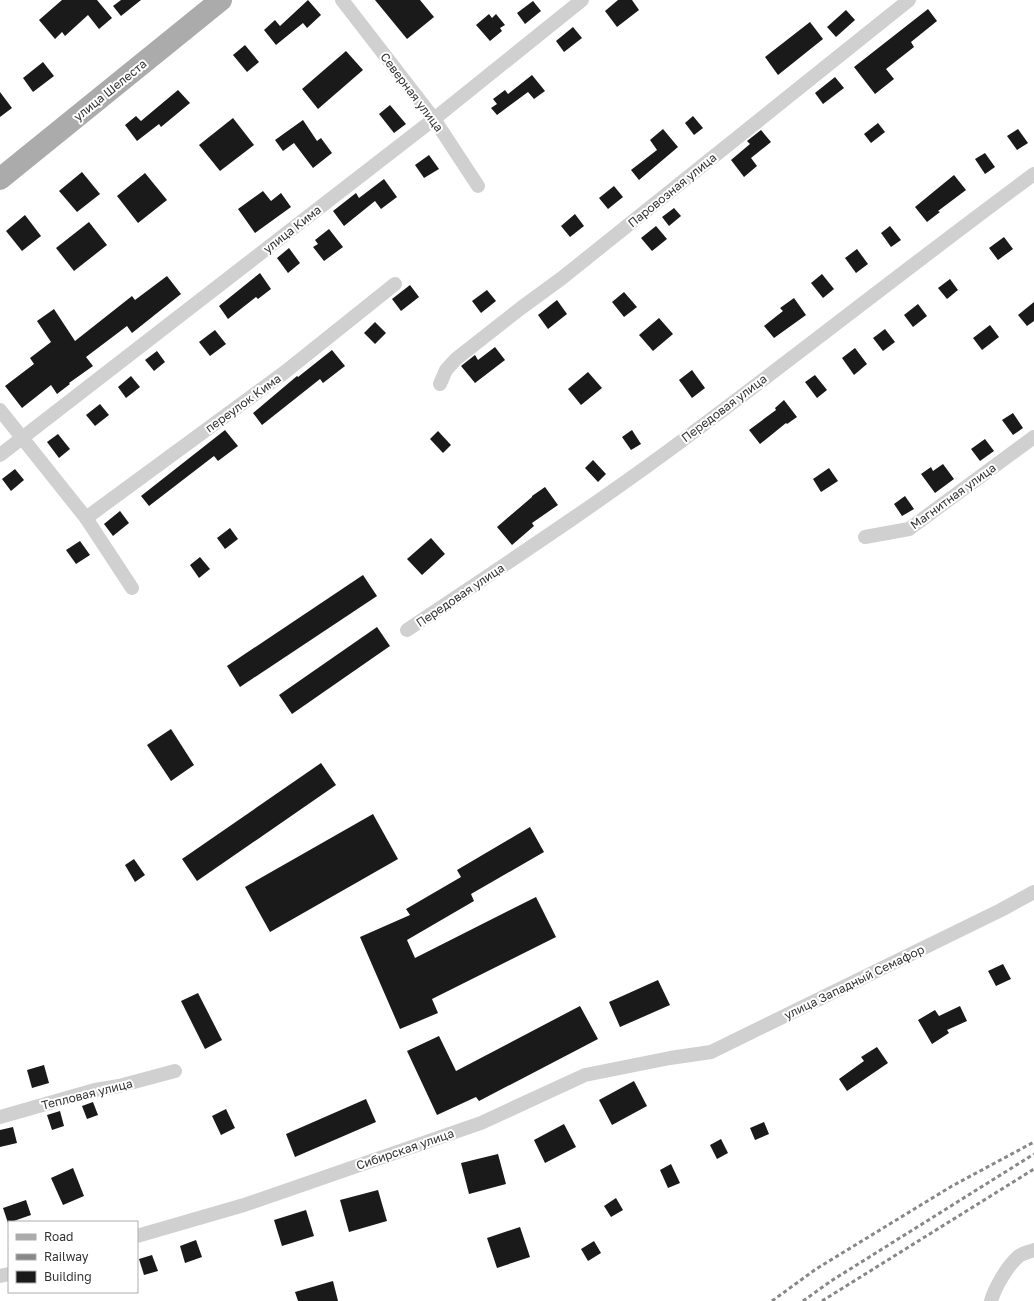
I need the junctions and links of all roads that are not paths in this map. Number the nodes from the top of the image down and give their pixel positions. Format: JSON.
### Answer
{"nodes":[{"id":1,"x":221,"y":0,"type":"edge"},
{"id":2,"x":342,"y":0,"type":"edge"},
{"id":3,"x":582,"y":0,"type":"edge"},
{"id":4,"x":909,"y":0,"type":"edge"},
{"id":5,"x":434,"y":119,"type":"junction"},
{"id":6,"x":1034,"y":174,"type":"edge"},
{"id":7,"x":0,"y":179,"type":"edge"},
{"id":8,"x":478,"y":186,"type":"dead end"},
{"id":9,"x":396,"y":284,"type":"dead end"},
{"id":10,"x":440,"y":384,"type":"dead end"},
{"id":11,"x":0,"y":410,"type":"edge"},
{"id":12,"x":23,"y":437,"type":"junction"},
{"id":13,"x":1034,"y":437,"type":"edge"},
{"id":14,"x":0,"y":455,"type":"edge"},
{"id":15,"x":86,"y":518,"type":"junction"},
{"id":16,"x":865,"y":537,"type":"dead end"},
{"id":17,"x":132,"y":588,"type":"dead end"},
{"id":18,"x":407,"y":630,"type":"dead end"},
{"id":19,"x":1034,"y":892,"type":"edge"},
{"id":20,"x":670,"y":1058,"type":"joint"},
{"id":21,"x":175,"y":1072,"type":"dead end"},
{"id":22,"x":0,"y":1117,"type":"edge"},
{"id":23,"x":138,"y":1236,"type":"edge"},
{"id":24,"x":1034,"y":1250,"type":"edge"},
{"id":25,"x":991,"y":1301,"type":"edge"}],
"edges":[{"from":1,"to":7,"type":"main road","name":"улица Шелеста"},
{"from":2,"to":5,"type":"street","name":"Северная улица"},
{"from":3,"to":5,"type":"street","name":"улица Кима"},
{"from":4,"to":10,"type":"street","name":"Паровозная улица"},
{"from":5,"to":8,"type":"street","name":"Северная улица"},
{"from":5,"to":12,"type":"street","name":"улица Кима"},
{"from":6,"to":18,"type":"street","name":"Передовая улица"},
{"from":9,"to":15,"type":"street","name":"переулок Кима"},
{"from":11,"to":12,"type":"street"},
{"from":12,"to":14,"type":"street","name":"улица Кима"},
{"from":12,"to":15,"type":"street"},
{"from":13,"to":16,"type":"street","name":"Магнитная улица"},
{"from":15,"to":17,"type":"street"},
{"from":19,"to":20,"type":"street","name":"улица Западный Семафор"},
{"from":20,"to":23,"type":"street","name":"Сибирская улица"},
{"from":21,"to":22,"type":"street","name":"Тепловая улица"},
{"from":24,"to":25,"type":"street"}]}
